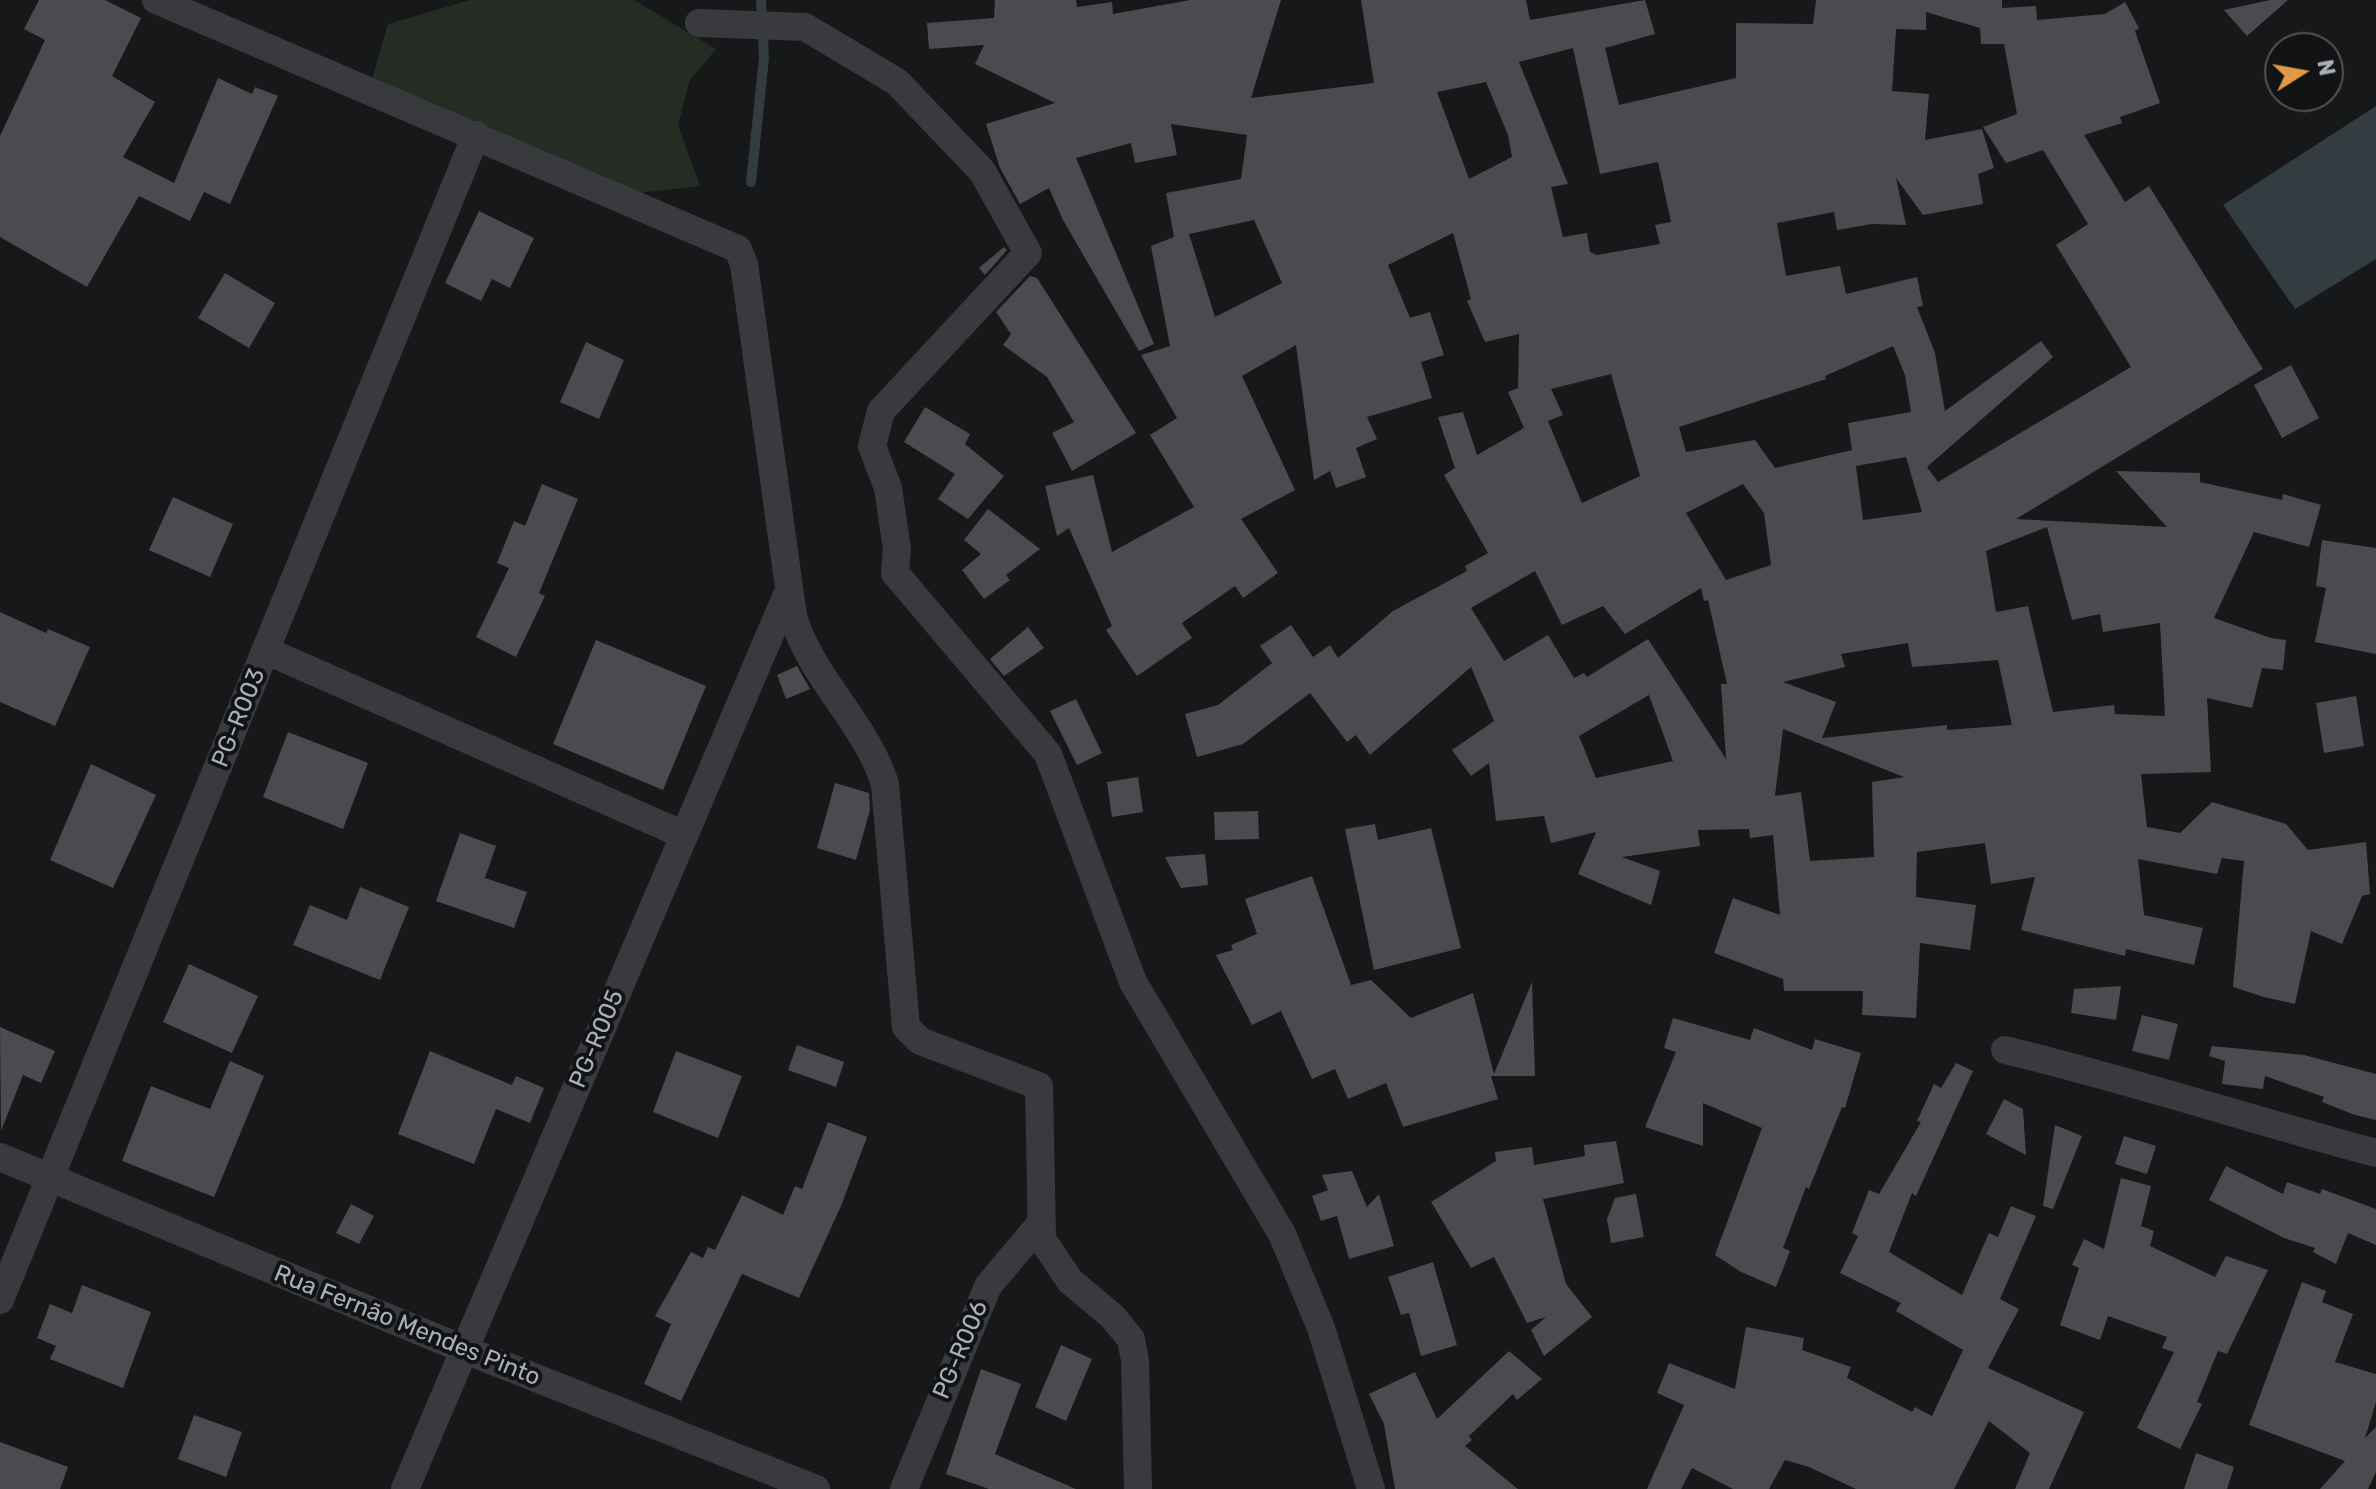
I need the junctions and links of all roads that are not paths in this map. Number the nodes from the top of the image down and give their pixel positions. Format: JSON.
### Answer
{"nodes":[{"id":1,"x":156,"y":0,"type":"edge"},
{"id":2,"x":699,"y":23,"type":"dead end"},
{"id":3,"x":476,"y":135,"type":"junction"},
{"id":4,"x":789,"y":589,"type":"junction"},
{"id":5,"x":267,"y":651,"type":"junction"},
{"id":6,"x":684,"y":835,"type":"junction"},
{"id":7,"x":2005,"y":1050,"type":"dead end"},
{"id":8,"x":2376,"y":1153,"type":"edge"},
{"id":9,"x":0,"y":1157,"type":"edge"},
{"id":10,"x":51,"y":1181,"type":"junction"},
{"id":11,"x":1041,"y":1223,"type":"junction"},
{"id":12,"x":0,"y":1300,"type":"edge"},
{"id":13,"x":463,"y":1349,"type":"junction"},
{"id":14,"x":405,"y":1489,"type":"edge"},
{"id":15,"x":816,"y":1489,"type":"edge"},
{"id":16,"x":904,"y":1489,"type":"edge"},
{"id":17,"x":1138,"y":1489,"type":"edge"},
{"id":18,"x":1371,"y":1489,"type":"edge"}],
"edges":[{"from":1,"to":3,"type":"street"},
{"from":2,"to":18,"type":"street"},
{"from":3,"to":4,"type":"street"},
{"from":3,"to":5,"type":"street","name":"PG-R003"},
{"from":4,"to":6,"type":"street","name":"PG-R005"},
{"from":4,"to":11,"type":"street"},
{"from":5,"to":6,"type":"street"},
{"from":5,"to":10,"type":"street","name":"PG-R003"},
{"from":6,"to":13,"type":"street","name":"PG-R005"},
{"from":7,"to":8,"type":"street"},
{"from":9,"to":10,"type":"street","name":"Rua Fernão Mendes Pinto"},
{"from":10,"to":12,"type":"street","name":"PG-R003"},
{"from":10,"to":13,"type":"street","name":"Rua Fernão Mendes Pinto"},
{"from":11,"to":16,"type":"street","name":"PG-R006"},
{"from":11,"to":17,"type":"street"},
{"from":13,"to":14,"type":"street","name":"PG-R005"},
{"from":13,"to":15,"type":"street","name":"Rua Fernão Mendes Pinto"}]}
